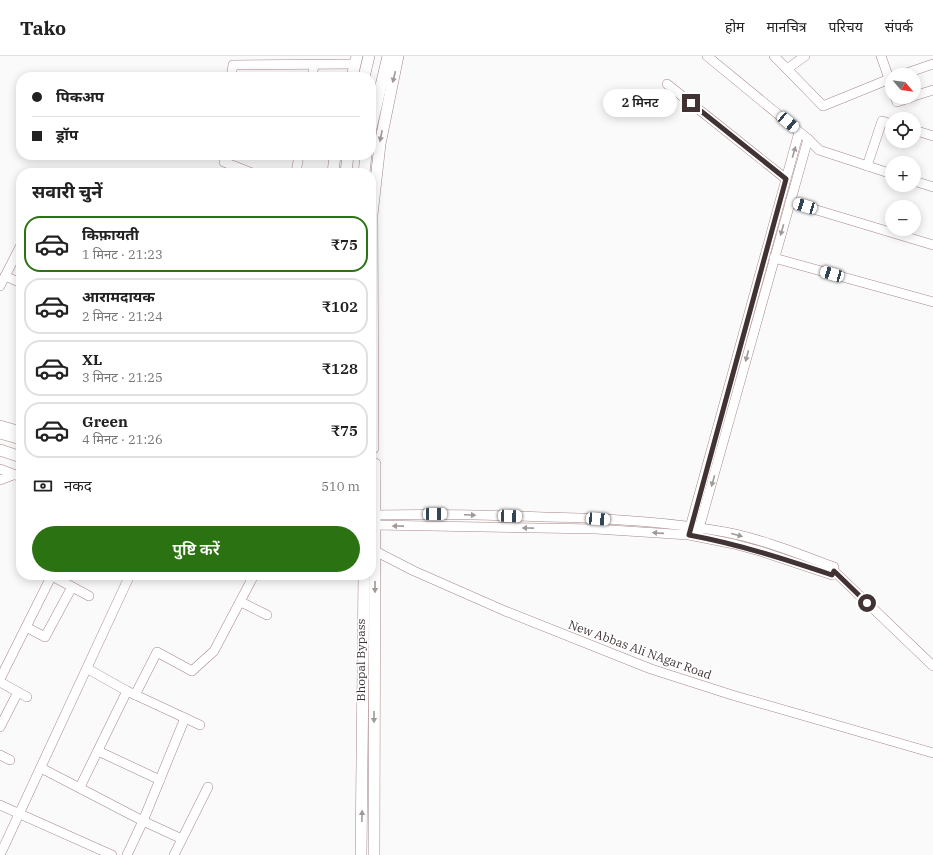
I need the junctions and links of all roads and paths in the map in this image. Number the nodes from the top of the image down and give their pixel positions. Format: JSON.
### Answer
{"nodes":[{"id":1,"x":369,"y":56,"type":"edge"},
{"id":2,"x":388,"y":56,"type":"edge"},
{"id":3,"x":398,"y":56,"type":"edge"},
{"id":4,"x":707,"y":56,"type":"edge"},
{"id":5,"x":774,"y":56,"type":"edge"},
{"id":6,"x":805,"y":56,"type":"edge"},
{"id":7,"x":881,"y":56,"type":"edge"},
{"id":8,"x":933,"y":64,"type":"edge"},
{"id":9,"x":314,"y":65,"type":"junction"},
{"id":10,"x":354,"y":66,"type":"edge"},
{"id":11,"x":886,"y":68,"type":"edge"},
{"id":12,"x":921,"y":68,"type":"edge"},
{"id":13,"x":787,"y":69,"type":"junction"},
{"id":14,"x":232,"y":72,"type":"edge"},
{"id":15,"x":313,"y":72,"type":"edge"},
{"id":16,"x":362,"y":72,"type":"edge"},
{"id":17,"x":365,"y":72,"type":"edge"},
{"id":18,"x":667,"y":84,"type":"dead end"},
{"id":19,"x":885,"y":84,"type":"edge"},
{"id":20,"x":933,"y":90,"type":"edge"},
{"id":21,"x":921,"y":94,"type":"edge"},
{"id":22,"x":383,"y":96,"type":"junction"},
{"id":23,"x":376,"y":115,"type":"edge"},
{"id":24,"x":885,"y":122,"type":"edge"},
{"id":25,"x":799,"y":132,"type":"junction"},
{"id":26,"x":921,"y":132,"type":"edge"},
{"id":27,"x":933,"y":136,"type":"edge"},
{"id":28,"x":808,"y":139,"type":"junction"},
{"id":29,"x":224,"y":160,"type":"edge"},
{"id":30,"x":868,"y":166,"type":"junction"},
{"id":31,"x":239,"y":168,"type":"edge"},
{"id":32,"x":885,"y":172,"type":"edge"},
{"id":33,"x":786,"y":179,"type":"junction"},
{"id":34,"x":376,"y":180,"type":"edge"},
{"id":35,"x":921,"y":183,"type":"edge"},
{"id":36,"x":933,"y":187,"type":"edge"},
{"id":37,"x":790,"y":202,"type":"junction"},
{"id":38,"x":933,"y":244,"type":"edge"},
{"id":39,"x":16,"y":255,"type":"edge"},
{"id":40,"x":774,"y":258,"type":"junction"},
{"id":41,"x":5,"y":276,"type":"junction"},
{"id":42,"x":16,"y":282,"type":"edge"},
{"id":43,"x":0,"y":286,"type":"edge"},
{"id":44,"x":933,"y":302,"type":"edge"},
{"id":45,"x":0,"y":426,"type":"edge"},
{"id":46,"x":16,"y":430,"type":"edge"},
{"id":47,"x":0,"y":433,"type":"edge"},
{"id":48,"x":16,"y":438,"type":"edge"},
{"id":49,"x":0,"y":450,"type":"edge"},
{"id":50,"x":16,"y":455,"type":"edge"},
{"id":51,"x":0,"y":469,"type":"edge"},
{"id":52,"x":16,"y":476,"type":"edge"},
{"id":53,"x":16,"y":476,"type":"edge"},
{"id":54,"x":0,"y":480,"type":"edge"},
{"id":55,"x":376,"y":520,"type":"edge"},
{"id":56,"x":694,"y":532,"type":"junction"},
{"id":57,"x":376,"y":551,"type":"edge"},
{"id":58,"x":50,"y":580,"type":"edge"},
{"id":59,"x":61,"y":580,"type":"edge"},
{"id":60,"x":128,"y":580,"type":"edge"},
{"id":61,"x":252,"y":580,"type":"edge"},
{"id":62,"x":364,"y":580,"type":"edge"},
{"id":63,"x":373,"y":580,"type":"edge"},
{"id":64,"x":72,"y":586,"type":"junction"},
{"id":65,"x":89,"y":596,"type":"dead end"},
{"id":66,"x":241,"y":602,"type":"junction"},
{"id":67,"x":267,"y":615,"type":"dead end"},
{"id":68,"x":26,"y":627,"type":"junction"},
{"id":69,"x":933,"y":666,"type":"edge"},
{"id":70,"x":88,"y":669,"type":"junction"},
{"id":71,"x":0,"y":681,"type":"edge"},
{"id":72,"x":18,"y":692,"type":"junction"},
{"id":73,"x":131,"y":693,"type":"junction"},
{"id":74,"x":27,"y":697,"type":"dead end"},
{"id":75,"x":185,"y":718,"type":"junction"},
{"id":76,"x":200,"y":725,"type":"dead end"},
{"id":77,"x":0,"y":727,"type":"edge"},
{"id":78,"x":98,"y":750,"type":"junction"},
{"id":79,"x":933,"y":753,"type":"edge"},
{"id":80,"x":0,"y":754,"type":"edge"},
{"id":81,"x":10,"y":760,"type":"dead end"},
{"id":82,"x":41,"y":768,"type":"junction"},
{"id":83,"x":160,"y":780,"type":"junction"},
{"id":84,"x":208,"y":786,"type":"dead end"},
{"id":85,"x":80,"y":787,"type":"junction"},
{"id":86,"x":0,"y":804,"type":"edge"},
{"id":87,"x":18,"y":814,"type":"junction"},
{"id":88,"x":143,"y":821,"type":"junction"},
{"id":89,"x":182,"y":839,"type":"junction"},
{"id":90,"x":0,"y":855,"type":"edge"},
{"id":91,"x":112,"y":855,"type":"edge"},
{"id":92,"x":127,"y":855,"type":"edge"},
{"id":93,"x":174,"y":855,"type":"edge"},
{"id":94,"x":361,"y":855,"type":"edge"},
{"id":95,"x":374,"y":855,"type":"edge"}],
"edges":[{"from":1,"to":17,"type":"main road"},
{"from":2,"to":22,"type":"main road"},
{"from":3,"to":22,"type":"main road","one_way":true},
{"from":4,"to":25,"type":"street"},
{"from":5,"to":13,"type":"street"},
{"from":6,"to":13,"type":"street"},
{"from":7,"to":11,"type":"street"},
{"from":8,"to":12,"type":"street"},
{"from":9,"to":10,"type":"street"},
{"from":9,"to":14,"type":"street"},
{"from":9,"to":15,"type":"street"},
{"from":10,"to":16,"type":"main road"},
{"from":13,"to":19,"type":"street"},
{"from":18,"to":33,"type":"street"},
{"from":20,"to":21,"type":"street"},
{"from":22,"to":23,"type":"main road"},
{"from":22,"to":34,"type":"main road","name":"Bhopal Bypass","one_way":true},
{"from":24,"to":30,"type":"street"},
{"from":25,"to":28,"type":"street"},
{"from":33,"to":25,"type":"street","one_way":true},
{"from":26,"to":27,"type":"street"},
{"from":28,"to":30,"type":"street"},
{"from":28,"to":37,"type":"street"},
{"from":29,"to":31,"type":"street"},
{"from":30,"to":32,"type":"street"},
{"from":33,"to":56,"type":"street"},
{"from":35,"to":36,"type":"street"},
{"from":37,"to":38,"type":"street"},
{"from":37,"to":40,"type":"street","one_way":true},
{"from":39,"to":41,"type":"street"},
{"from":40,"to":44,"type":"street"},
{"from":40,"to":56,"type":"street","one_way":true},
{"from":41,"to":42,"type":"street"},
{"from":41,"to":43,"type":"street"},
{"from":45,"to":46,"type":"street"},
{"from":47,"to":48,"type":"main road"},
{"from":49,"to":50,"type":"main road"},
{"from":51,"to":52,"type":"street"},
{"from":53,"to":54,"type":"street"},
{"from":55,"to":56,"type":"street"},
{"from":56,"to":69,"type":"street"},
{"from":57,"to":79,"type":"street","name":"New Abbas Ali NAgar Road"},
{"from":58,"to":68,"type":"street"},
{"from":59,"to":64,"type":"street"},
{"from":60,"to":70,"type":"street"},
{"from":61,"to":66,"type":"street"},
{"from":94,"to":62,"type":"main road","name":"Bhopal Bypass","one_way":true},
{"from":63,"to":95,"type":"main road","name":"Bhopal Bypass","one_way":true},
{"from":64,"to":65,"type":"street"},
{"from":64,"to":68,"type":"street"},
{"from":66,"to":67,"type":"street"},
{"from":66,"to":73,"type":"street"},
{"from":68,"to":71,"type":"street"},
{"from":70,"to":73,"type":"street"},
{"from":70,"to":82,"type":"street"},
{"from":71,"to":72,"type":"street"},
{"from":72,"to":74,"type":"street"},
{"from":72,"to":77,"type":"street"},
{"from":73,"to":75,"type":"street"},
{"from":73,"to":78,"type":"street"},
{"from":75,"to":76,"type":"street"},
{"from":75,"to":83,"type":"street"},
{"from":78,"to":83,"type":"street"},
{"from":78,"to":85,"type":"street"},
{"from":80,"to":81,"type":"street"},
{"from":82,"to":85,"type":"street"},
{"from":82,"to":87,"type":"street"},
{"from":83,"to":88,"type":"street"},
{"from":84,"to":89,"type":"street"},
{"from":85,"to":88,"type":"street"},
{"from":86,"to":87,"type":"street"},
{"from":87,"to":90,"type":"street"},
{"from":87,"to":91,"type":"street"},
{"from":88,"to":89,"type":"street"},
{"from":88,"to":92,"type":"street"},
{"from":89,"to":93,"type":"street"}]}
